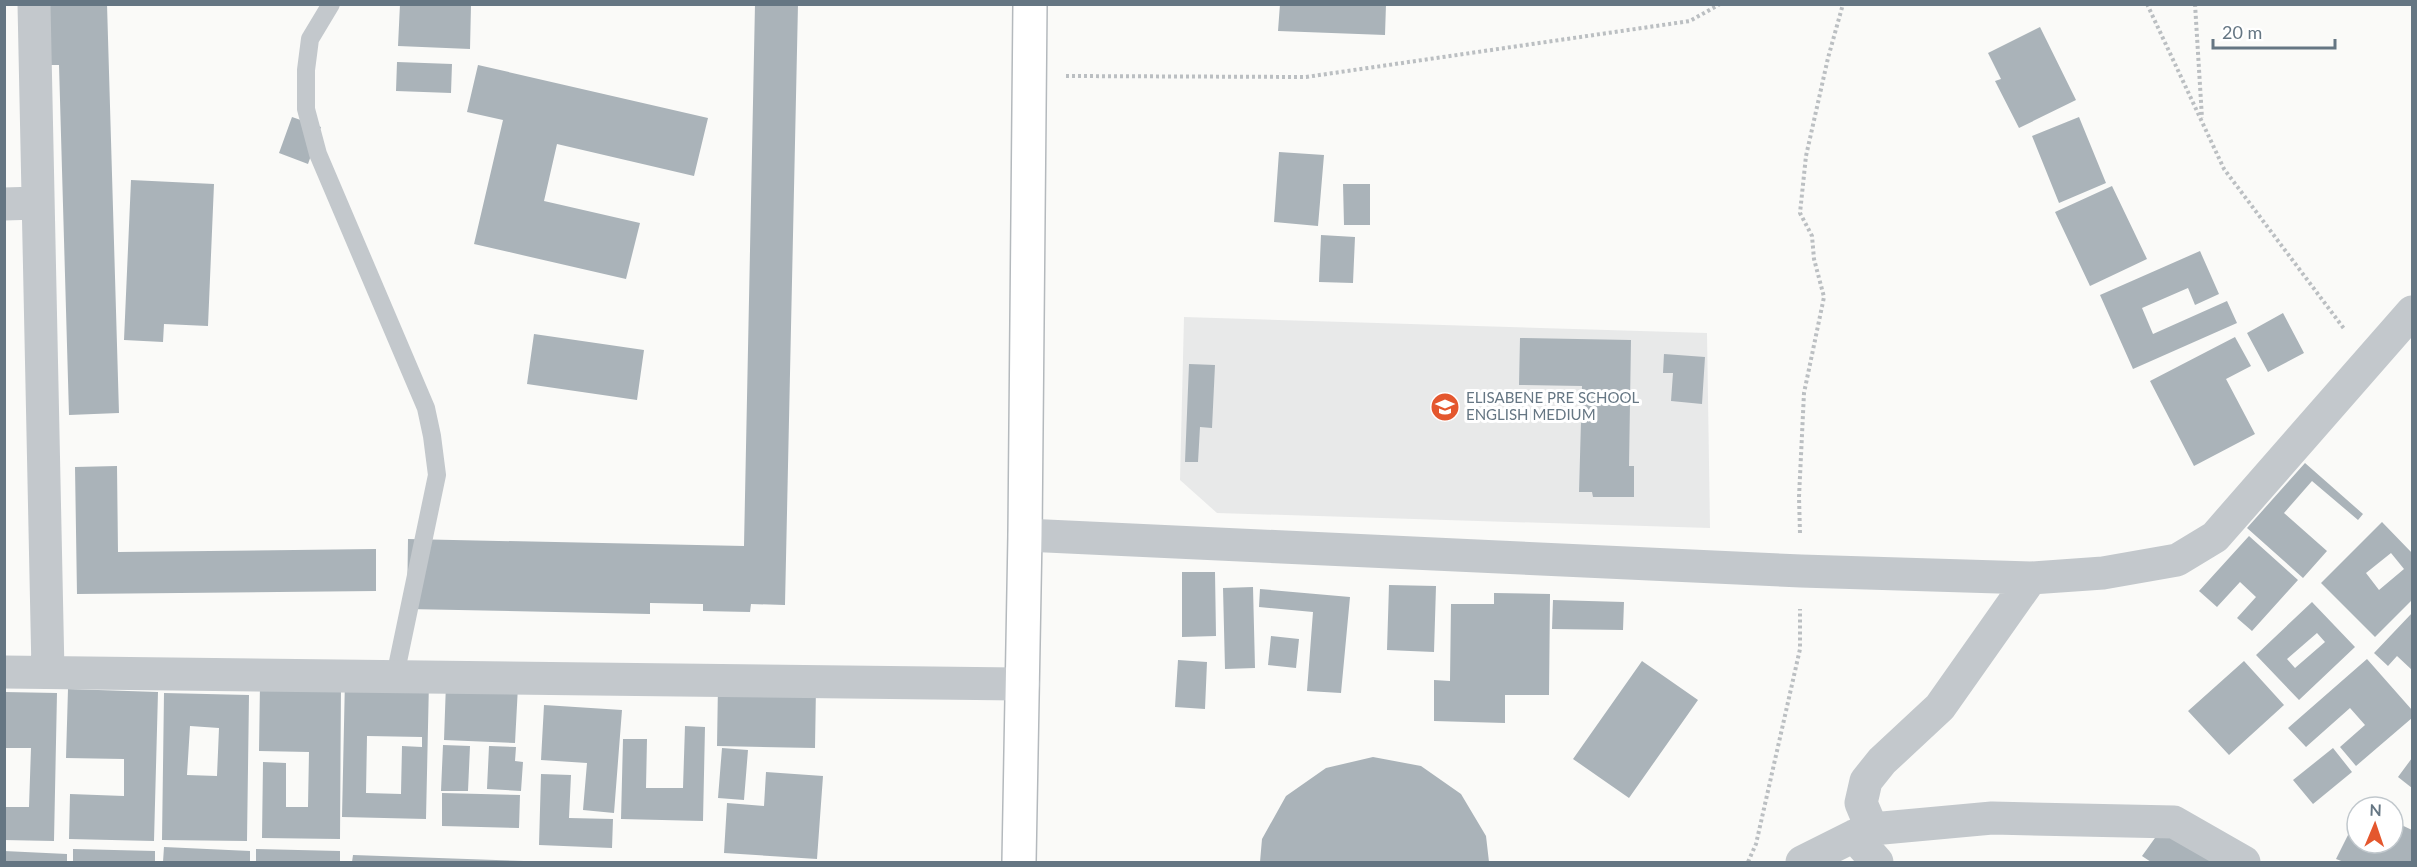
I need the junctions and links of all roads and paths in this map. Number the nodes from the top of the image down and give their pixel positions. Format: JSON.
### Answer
{"nodes":[{"id":1,"x":34,"y":4,"type":"edge"},
{"id":2,"x":331,"y":4,"type":"edge"},
{"id":3,"x":1030,"y":4,"type":"edge"},
{"id":4,"x":1720,"y":4,"type":"edge"},
{"id":5,"x":1843,"y":4,"type":"edge"},
{"id":6,"x":2148,"y":4,"type":"edge"},
{"id":7,"x":2195,"y":4,"type":"edge"},
{"id":8,"x":1064,"y":76,"type":"dead end"},
{"id":9,"x":2202,"y":122,"type":"junction"},
{"id":10,"x":38,"y":203,"type":"junction"},
{"id":11,"x":4,"y":204,"type":"edge"},
{"id":12,"x":2412,"y":312,"type":"edge"},
{"id":13,"x":2369,"y":362,"type":"junction"},
{"id":14,"x":1025,"y":536,"type":"junction"},
{"id":15,"x":1801,"y":571,"type":"junction"},
{"id":16,"x":2031,"y":578,"type":"junction"},
{"id":17,"x":4,"y":672,"type":"edge"},
{"id":18,"x":48,"y":672,"type":"junction"},
{"id":19,"x":395,"y":676,"type":"junction"},
{"id":20,"x":1023,"y":684,"type":"junction"},
{"id":21,"x":1863,"y":832,"type":"junction"},
{"id":22,"x":1019,"y":862,"type":"edge"},
{"id":23,"x":1748,"y":862,"type":"edge"},
{"id":24,"x":1802,"y":862,"type":"edge"},
{"id":25,"x":1877,"y":862,"type":"edge"},
{"id":26,"x":2244,"y":862,"type":"edge"}],
"edges":[{"from":1,"to":10,"type":"street"},
{"from":2,"to":19,"type":"lane"},
{"from":3,"to":14,"type":"highway"},
{"from":4,"to":8,"type":"path"},
{"from":5,"to":15,"type":"path"},
{"from":6,"to":9,"type":"path"},
{"from":7,"to":9,"type":"path"},
{"from":9,"to":13,"type":"path"},
{"from":10,"to":11,"type":"street"},
{"from":10,"to":18,"type":"street"},
{"from":12,"to":13,"type":"street"},
{"from":13,"to":16,"type":"street"},
{"from":14,"to":15,"type":"street"},
{"from":14,"to":20,"type":"highway"},
{"from":15,"to":16,"type":"street"},
{"from":15,"to":23,"type":"path"},
{"from":16,"to":21,"type":"street"},
{"from":17,"to":18,"type":"street"},
{"from":18,"to":19,"type":"street"},
{"from":19,"to":20,"type":"street"},
{"from":20,"to":22,"type":"highway"},
{"from":21,"to":24,"type":"street"},
{"from":21,"to":25,"type":"street"},
{"from":21,"to":26,"type":"street"}]}
